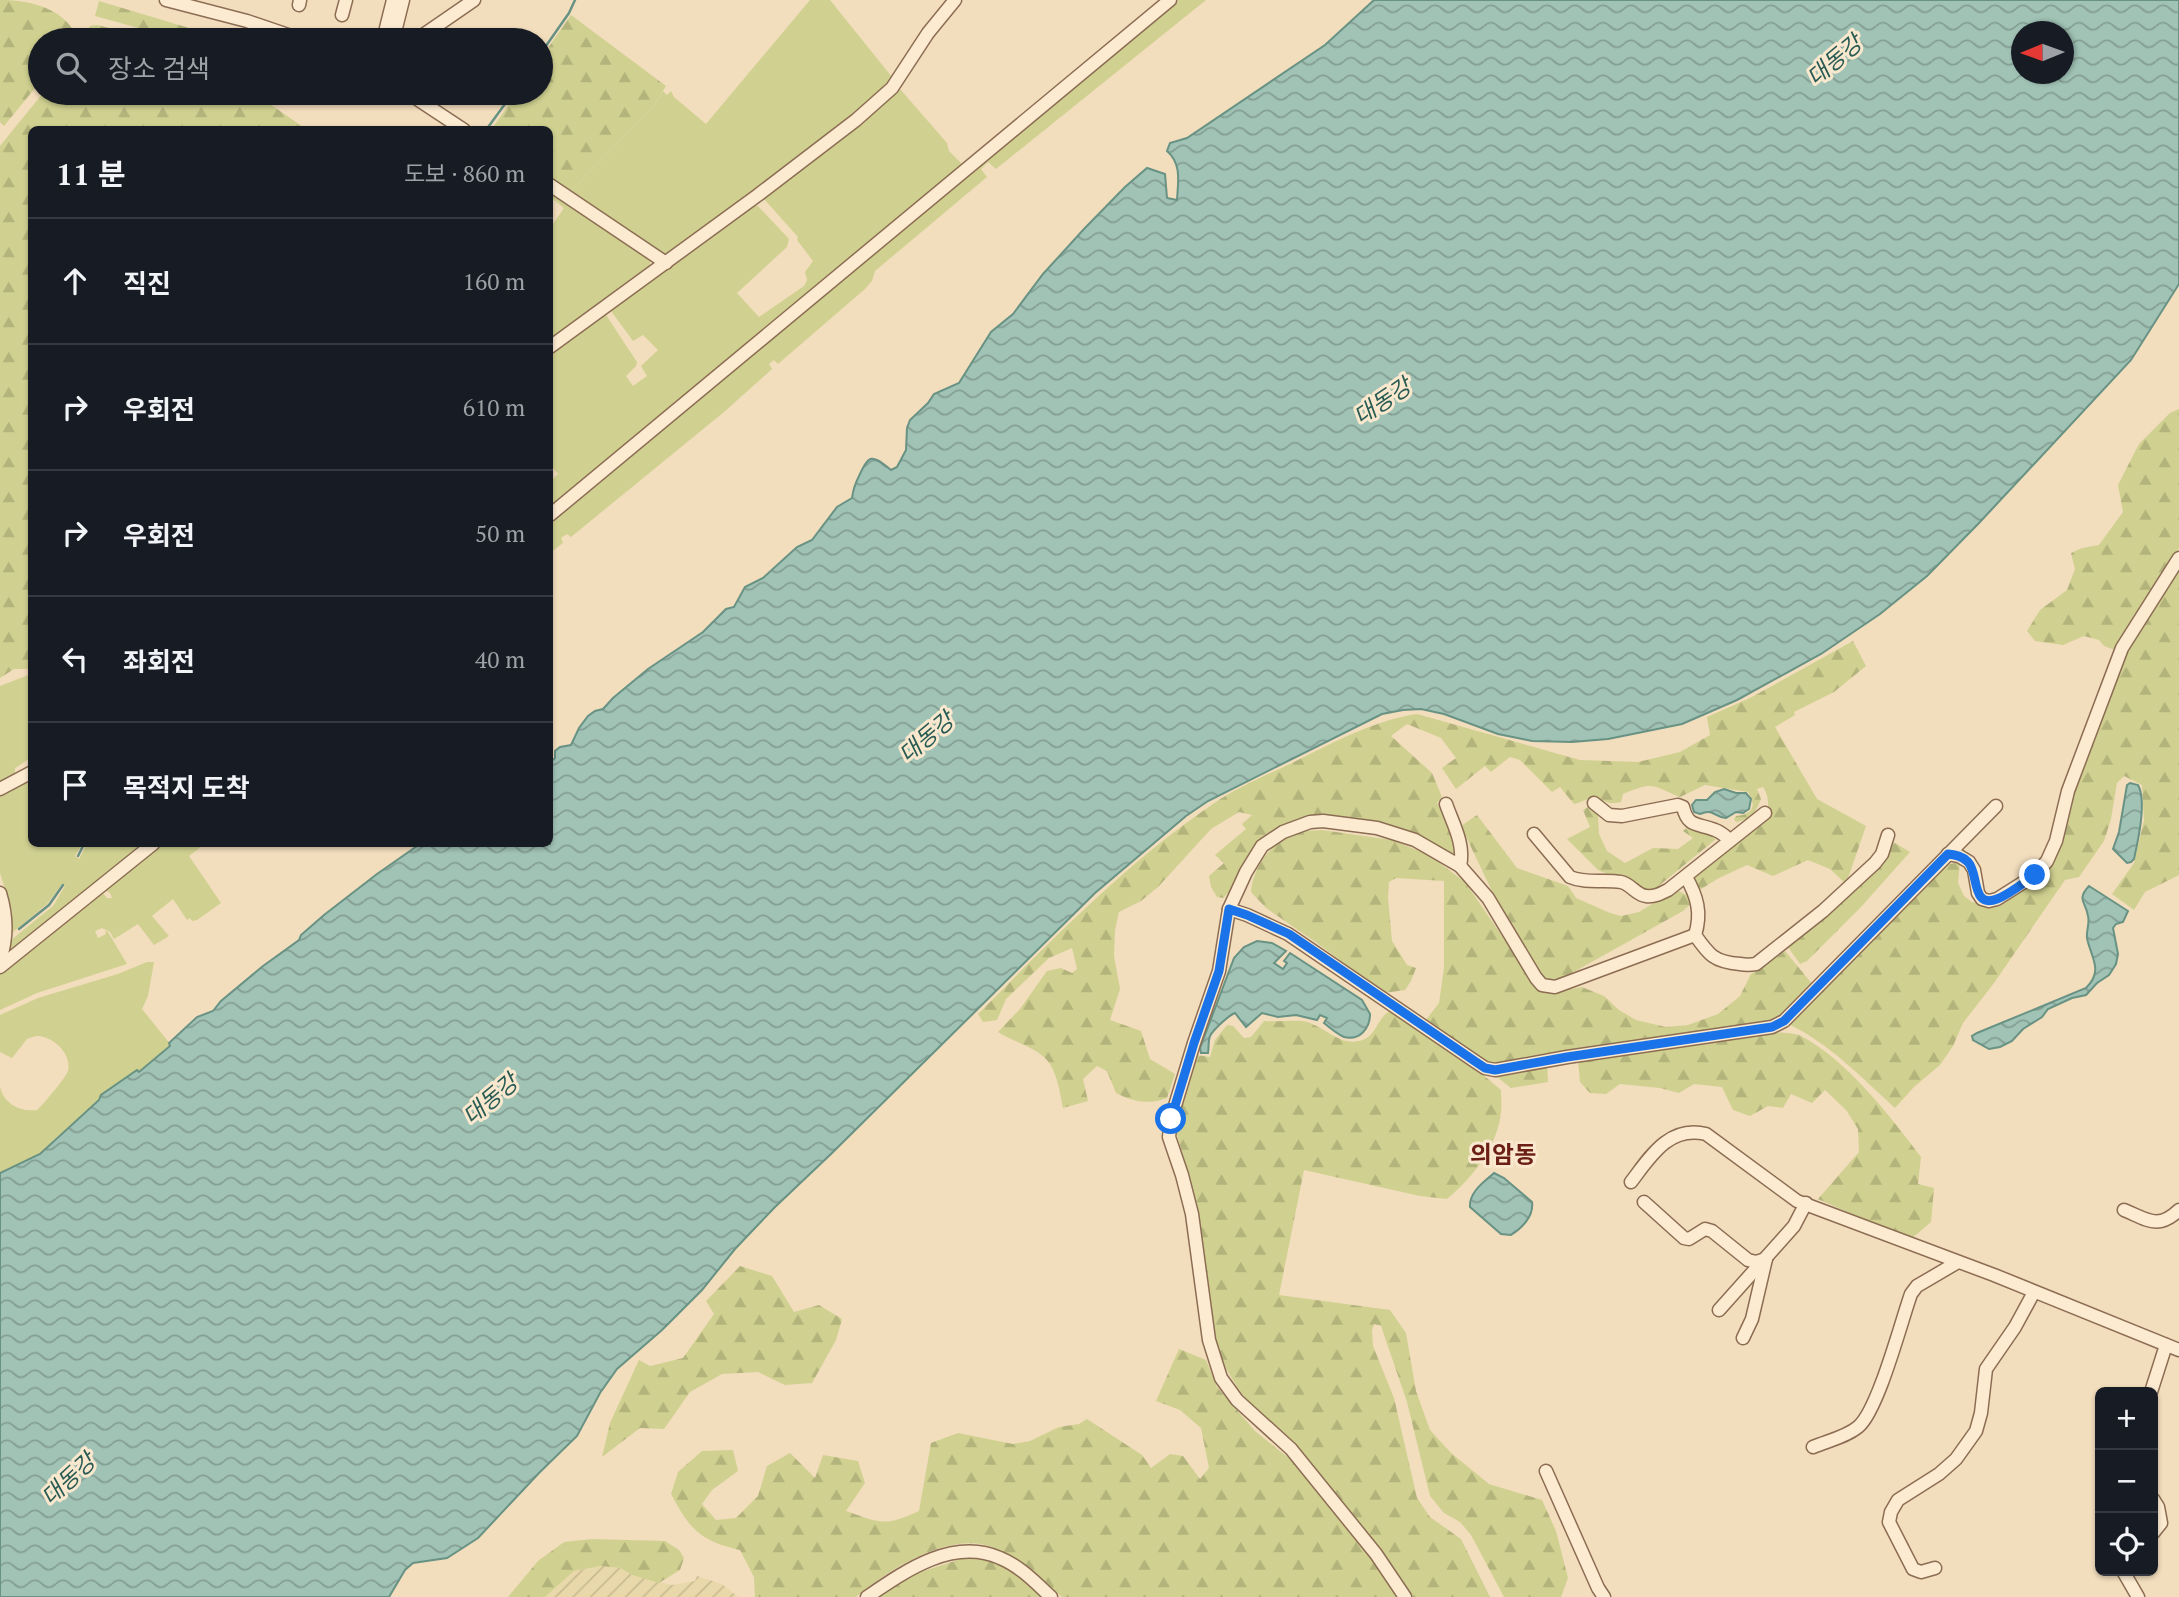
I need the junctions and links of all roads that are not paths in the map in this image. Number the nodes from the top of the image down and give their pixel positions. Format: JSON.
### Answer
{"nodes":[{"id":1,"x":169,"y":0,"type":"edge"},
{"id":2,"x":345,"y":0,"type":"edge"},
{"id":3,"x":393,"y":0,"type":"edge"},
{"id":4,"x":403,"y":0,"type":"edge"},
{"id":5,"x":474,"y":0,"type":"edge"},
{"id":6,"x":955,"y":0,"type":"edge"},
{"id":7,"x":1170,"y":0,"type":"edge"},
{"id":8,"x":342,"y":15,"type":"dead end"},
{"id":9,"x":268,"y":28,"type":"edge"},
{"id":10,"x":386,"y":28,"type":"dead end"},
{"id":11,"x":396,"y":28,"type":"edge"},
{"id":12,"x":433,"y":28,"type":"edge"},
{"id":13,"x":426,"y":105,"type":"edge"},
{"id":14,"x":458,"y":126,"type":"edge"},
{"id":15,"x":553,"y":187,"type":"edge"},
{"id":16,"x":666,"y":263,"type":"junction"},
{"id":17,"x":553,"y":345,"type":"edge"},
{"id":18,"x":553,"y":513,"type":"edge"},
{"id":19,"x":2179,"y":558,"type":"edge"},
{"id":20,"x":28,"y":774,"type":"edge"},
{"id":21,"x":0,"y":789,"type":"edge"},
{"id":22,"x":1594,"y":803,"type":"dead end"},
{"id":23,"x":1446,"y":804,"type":"dead end"},
{"id":24,"x":1996,"y":806,"type":"dead end"},
{"id":25,"x":1765,"y":813,"type":"dead end"},
{"id":26,"x":1534,"y":834,"type":"dead end"},
{"id":27,"x":1888,"y":835,"type":"dead end"},
{"id":28,"x":1730,"y":840,"type":"junction"},
{"id":29,"x":149,"y":847,"type":"edge"},
{"id":30,"x":1948,"y":854,"type":"junction"},
{"id":31,"x":1461,"y":866,"type":"junction"},
{"id":32,"x":1686,"y":877,"type":"junction"},
{"id":33,"x":0,"y":893,"type":"edge"},
{"id":34,"x":1229,"y":909,"type":"junction"},
{"id":35,"x":1695,"y":935,"type":"junction"},
{"id":36,"x":0,"y":960,"type":"edge"},
{"id":37,"x":0,"y":967,"type":"edge"},
{"id":38,"x":1630,"y":1182,"type":"dead end"},
{"id":39,"x":1643,"y":1202,"type":"dead end"},
{"id":40,"x":1806,"y":1203,"type":"junction"},
{"id":41,"x":2124,"y":1210,"type":"dead end"},
{"id":42,"x":2179,"y":1210,"type":"edge"},
{"id":43,"x":1766,"y":1259,"type":"junction"},
{"id":44,"x":1958,"y":1262,"type":"junction"},
{"id":45,"x":2034,"y":1292,"type":"junction"},
{"id":46,"x":1719,"y":1310,"type":"dead end"},
{"id":47,"x":1743,"y":1338,"type":"dead end"},
{"id":48,"x":2166,"y":1345,"type":"junction"},
{"id":49,"x":2179,"y":1350,"type":"edge"},
{"id":50,"x":2153,"y":1387,"type":"edge"},
{"id":51,"x":1813,"y":1447,"type":"dead end"},
{"id":52,"x":1546,"y":1471,"type":"dead end"},
{"id":53,"x":2158,"y":1507,"type":"edge"},
{"id":54,"x":2158,"y":1527,"type":"edge"},
{"id":55,"x":1935,"y":1567,"type":"dead end"},
{"id":56,"x":2126,"y":1576,"type":"edge"},
{"id":57,"x":867,"y":1597,"type":"edge"},
{"id":58,"x":1051,"y":1597,"type":"edge"},
{"id":59,"x":1405,"y":1597,"type":"edge"},
{"id":60,"x":1604,"y":1597,"type":"edge"},
{"id":61,"x":2138,"y":1597,"type":"edge"}],
"edges":[{"from":1,"to":9,"type":"street"},
{"from":2,"to":8,"type":"street"},
{"from":3,"to":10,"type":"street"},
{"from":4,"to":11,"type":"street"},
{"from":5,"to":12,"type":"street"},
{"from":6,"to":16,"type":"street"},
{"from":7,"to":18,"type":"street"},
{"from":13,"to":14,"type":"street"},
{"from":15,"to":16,"type":"street"},
{"from":16,"to":17,"type":"street"},
{"from":19,"to":30,"type":"street"},
{"from":20,"to":21,"type":"street"},
{"from":22,"to":28,"type":"street"},
{"from":23,"to":31,"type":"street"},
{"from":24,"to":30,"type":"street"},
{"from":25,"to":28,"type":"street"},
{"from":26,"to":32,"type":"street"},
{"from":27,"to":35,"type":"street"},
{"from":28,"to":32,"type":"street"},
{"from":29,"to":37,"type":"street"},
{"from":30,"to":34,"type":"street"},
{"from":31,"to":34,"type":"street"},
{"from":31,"to":35,"type":"street"},
{"from":32,"to":35,"type":"street"},
{"from":33,"to":36,"type":"street"},
{"from":34,"to":59,"type":"street"},
{"from":38,"to":40,"type":"street"},
{"from":39,"to":43,"type":"street"},
{"from":40,"to":43,"type":"street"},
{"from":40,"to":44,"type":"street"},
{"from":41,"to":42,"type":"street"},
{"from":43,"to":46,"type":"street"},
{"from":43,"to":47,"type":"street"},
{"from":44,"to":45,"type":"street"},
{"from":44,"to":51,"type":"street"},
{"from":45,"to":48,"type":"street"},
{"from":45,"to":55,"type":"street"},
{"from":48,"to":49,"type":"street"},
{"from":48,"to":50,"type":"street"},
{"from":52,"to":60,"type":"street"},
{"from":53,"to":54,"type":"street"},
{"from":56,"to":61,"type":"street"},
{"from":57,"to":58,"type":"street"}]}
